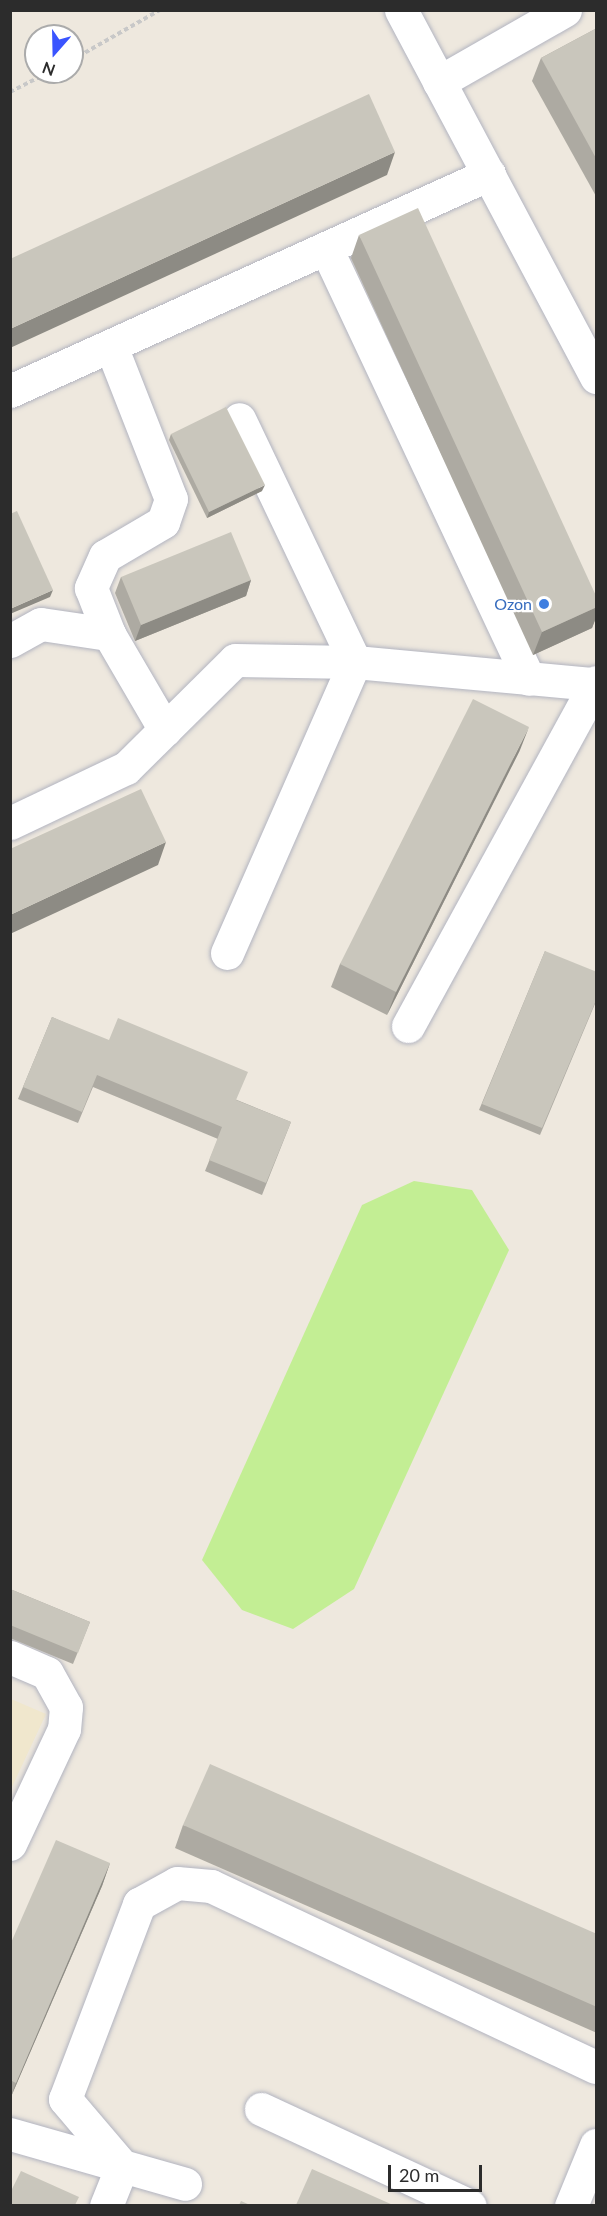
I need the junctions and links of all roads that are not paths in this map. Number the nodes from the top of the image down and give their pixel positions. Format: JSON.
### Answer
{"nodes":[{"id":1,"x":401,"y":10,"type":"edge"},
{"id":2,"x":565,"y":10,"type":"edge"},
{"id":3,"x":439,"y":82,"type":"junction"},
{"id":4,"x":489,"y":174,"type":"junction"},
{"id":5,"x":326,"y":248,"type":"junction"},
{"id":6,"x":111,"y":346,"type":"junction"},
{"id":7,"x":597,"y":377,"type":"edge"},
{"id":8,"x":10,"y":391,"type":"edge"},
{"id":9,"x":239,"y":419,"type":"dead end"},
{"id":10,"x":110,"y":634,"type":"junction"},
{"id":11,"x":10,"y":641,"type":"edge"},
{"id":12,"x":355,"y":662,"type":"junction"},
{"id":13,"x":529,"y":680,"type":"junction"},
{"id":14,"x":595,"y":683,"type":"edge"},
{"id":15,"x":165,"y":730,"type":"junction"},
{"id":16,"x":10,"y":823,"type":"edge"},
{"id":17,"x":227,"y":953,"type":"dead end"},
{"id":18,"x":408,"y":1026,"type":"dead end"},
{"id":19,"x":10,"y":1657,"type":"edge"},
{"id":20,"x":10,"y":1844,"type":"edge"},
{"id":21,"x":597,"y":2067,"type":"edge"},
{"id":22,"x":261,"y":2109,"type":"dead end"},
{"id":23,"x":10,"y":2134,"type":"edge"},
{"id":24,"x":597,"y":2145,"type":"edge"},
{"id":25,"x":123,"y":2166,"type":"junction"},
{"id":26,"x":185,"y":2184,"type":"dead end"},
{"id":27,"x":106,"y":2205,"type":"edge"},
{"id":28,"x":468,"y":2205,"type":"edge"},
{"id":29,"x":571,"y":2205,"type":"edge"}],
"edges":[{"from":1,"to":3,"type":"street"},
{"from":2,"to":3,"type":"street"},
{"from":3,"to":4,"type":"street"},
{"from":4,"to":5,"type":"street"},
{"from":4,"to":7,"type":"street"},
{"from":5,"to":6,"type":"street"},
{"from":5,"to":13,"type":"street"},
{"from":6,"to":8,"type":"street"},
{"from":6,"to":10,"type":"street"},
{"from":9,"to":12,"type":"street"},
{"from":10,"to":11,"type":"street"},
{"from":10,"to":15,"type":"street"},
{"from":12,"to":13,"type":"street"},
{"from":12,"to":15,"type":"street"},
{"from":12,"to":17,"type":"street"},
{"from":13,"to":14,"type":"street"},
{"from":14,"to":18,"type":"street"},
{"from":15,"to":16,"type":"street"},
{"from":19,"to":20,"type":"street"},
{"from":21,"to":25,"type":"street"},
{"from":22,"to":28,"type":"street"},
{"from":23,"to":25,"type":"street"},
{"from":24,"to":29,"type":"street"},
{"from":25,"to":26,"type":"street"},
{"from":25,"to":27,"type":"street"}]}
